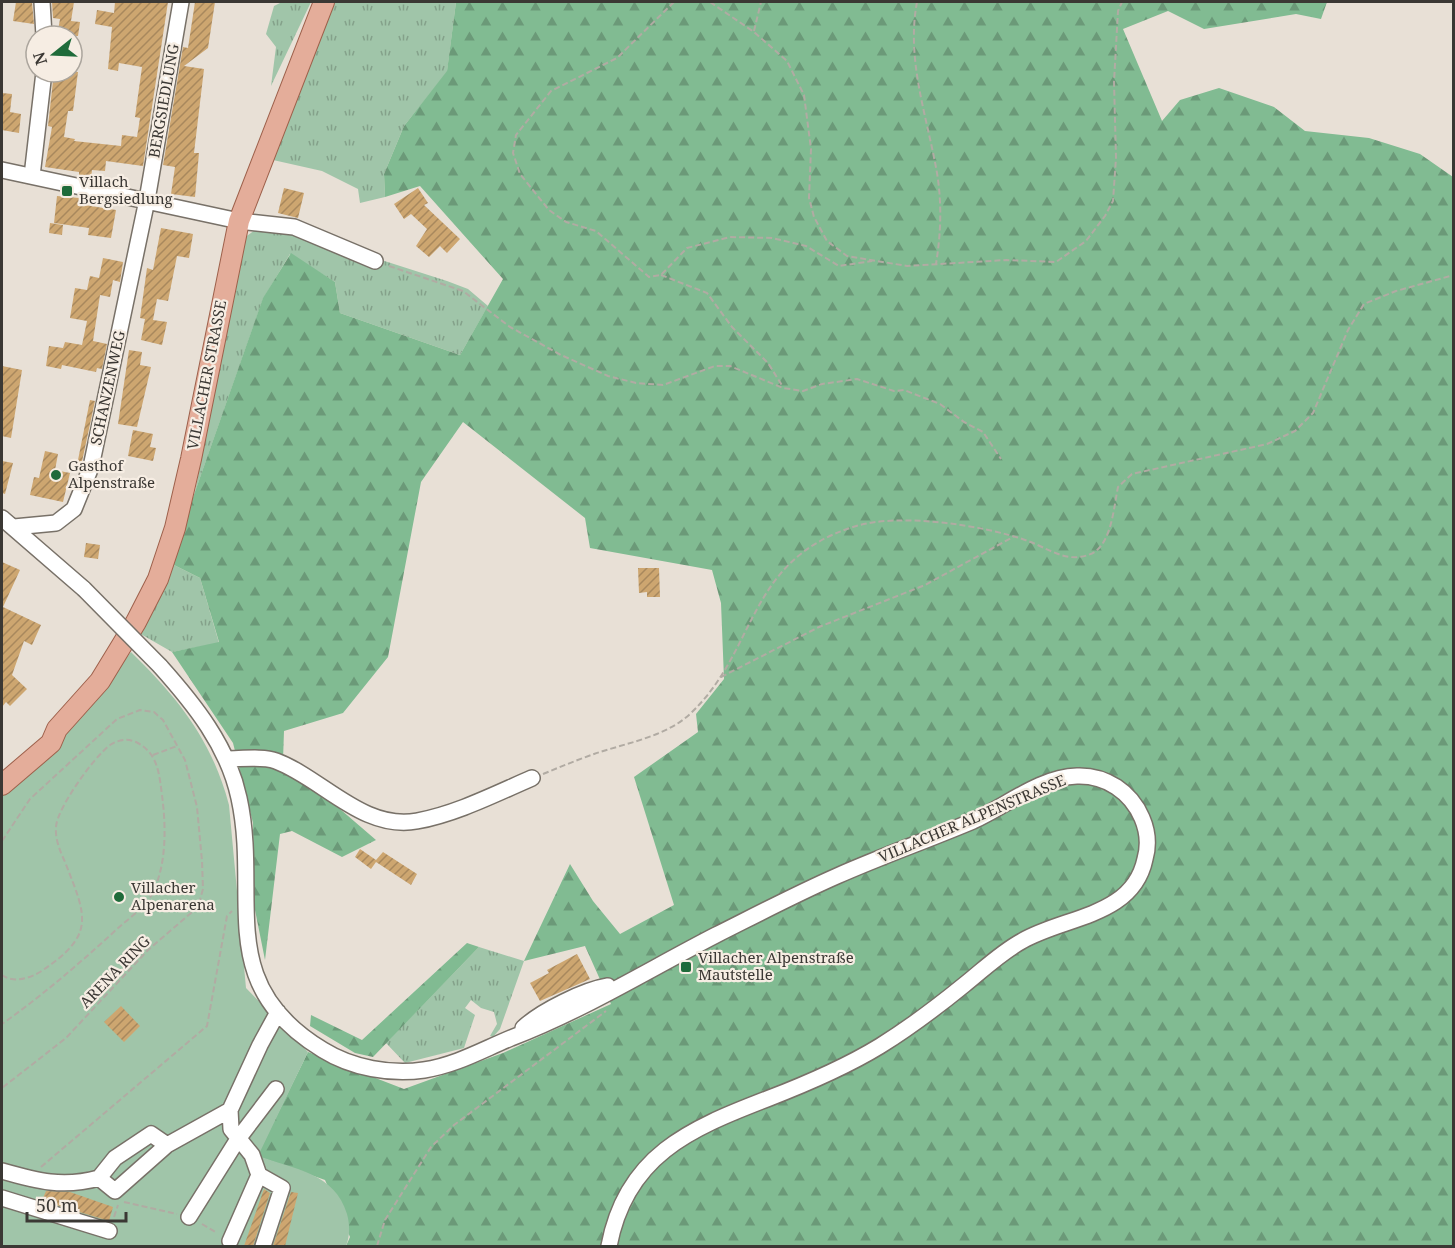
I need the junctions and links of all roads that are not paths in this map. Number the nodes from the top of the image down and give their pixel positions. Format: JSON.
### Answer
{"nodes":[{"id":1,"x":42,"y":2,"type":"edge"},
{"id":2,"x":181,"y":2,"type":"edge"},
{"id":3,"x":324,"y":2,"type":"edge"},
{"id":4,"x":43,"y":24,"type":"edge"},
{"id":5,"x":43,"y":84,"type":"edge"},
{"id":6,"x":2,"y":170,"type":"edge"},
{"id":7,"x":32,"y":176,"type":"junction"},
{"id":8,"x":147,"y":200,"type":"junction"},
{"id":9,"x":239,"y":221,"type":"junction"},
{"id":10,"x":375,"y":261,"type":"road end"},
{"id":11,"x":8,"y":523,"type":"edge"},
{"id":12,"x":57,"y":729,"type":"junction"},
{"id":13,"x":226,"y":759,"type":"junction"},
{"id":14,"x":2,"y":770,"type":"edge"},
{"id":15,"x":532,"y":778,"type":"road end"},
{"id":16,"x":2,"y":785,"type":"edge"},
{"id":17,"x":278,"y":1012,"type":"junction"},
{"id":18,"x":276,"y":1089,"type":"dead end"},
{"id":19,"x":230,"y":1110,"type":"junction"},
{"id":20,"x":238,"y":1139,"type":"junction"},
{"id":21,"x":167,"y":1145,"type":"junction"},
{"id":22,"x":2,"y":1171,"type":"edge"},
{"id":23,"x":259,"y":1175,"type":"junction"},
{"id":24,"x":99,"y":1178,"type":"junction"},
{"id":25,"x":2,"y":1198,"type":"edge"},
{"id":26,"x":189,"y":1217,"type":"road end"},
{"id":27,"x":111,"y":1228,"type":"road end"},
{"id":28,"x":230,"y":1241,"type":"road end"},
{"id":29,"x":263,"y":1246,"type":"edge"},
{"id":30,"x":609,"y":1246,"type":"edge"}],
"edges":[{"from":1,"to":4,"type":"street"},
{"from":2,"to":8,"type":"street","name":"BERGSIEDLUNG"},
{"from":3,"to":9,"type":"main road","name":"VILLACHER STRASSE"},
{"from":5,"to":7,"type":"street"},
{"from":6,"to":7,"type":"street"},
{"from":7,"to":8,"type":"street"},
{"from":8,"to":9,"type":"street"},
{"from":8,"to":11,"type":"street","name":"SCHANZENWEG"},
{"from":9,"to":10,"type":"street"},
{"from":9,"to":12,"type":"main road","name":"VILLACHER STRASSE"},
{"from":11,"to":13,"type":"street","name":"VILLACHER ALPENSTRASSE","bridge":true},
{"from":12,"to":14,"type":"main road","name":"VILLACHER STRASSE"},
{"from":12,"to":16,"type":"main road","name":"VILLACHER STRASSE"},
{"from":13,"to":15,"type":"street"},
{"from":13,"to":17,"type":"street","name":"VILLACHER ALPENSTRASSE"},
{"from":17,"to":19,"type":"street"},
{"from":17,"to":30,"type":"street","name":"VILLACHER ALPENSTRASSE"},
{"from":18,"to":20,"type":"street"},
{"from":19,"to":20,"type":"street"},
{"from":19,"to":21,"type":"street"},
{"from":20,"to":23,"type":"street"},
{"from":20,"to":26,"type":"street"},
{"from":21,"to":24,"type":"street"},
{"from":21,"to":24,"type":"street"},
{"from":22,"to":24,"type":"street"},
{"from":23,"to":28,"type":"street"},
{"from":23,"to":29,"type":"street"},
{"from":25,"to":27,"type":"street"}]}
